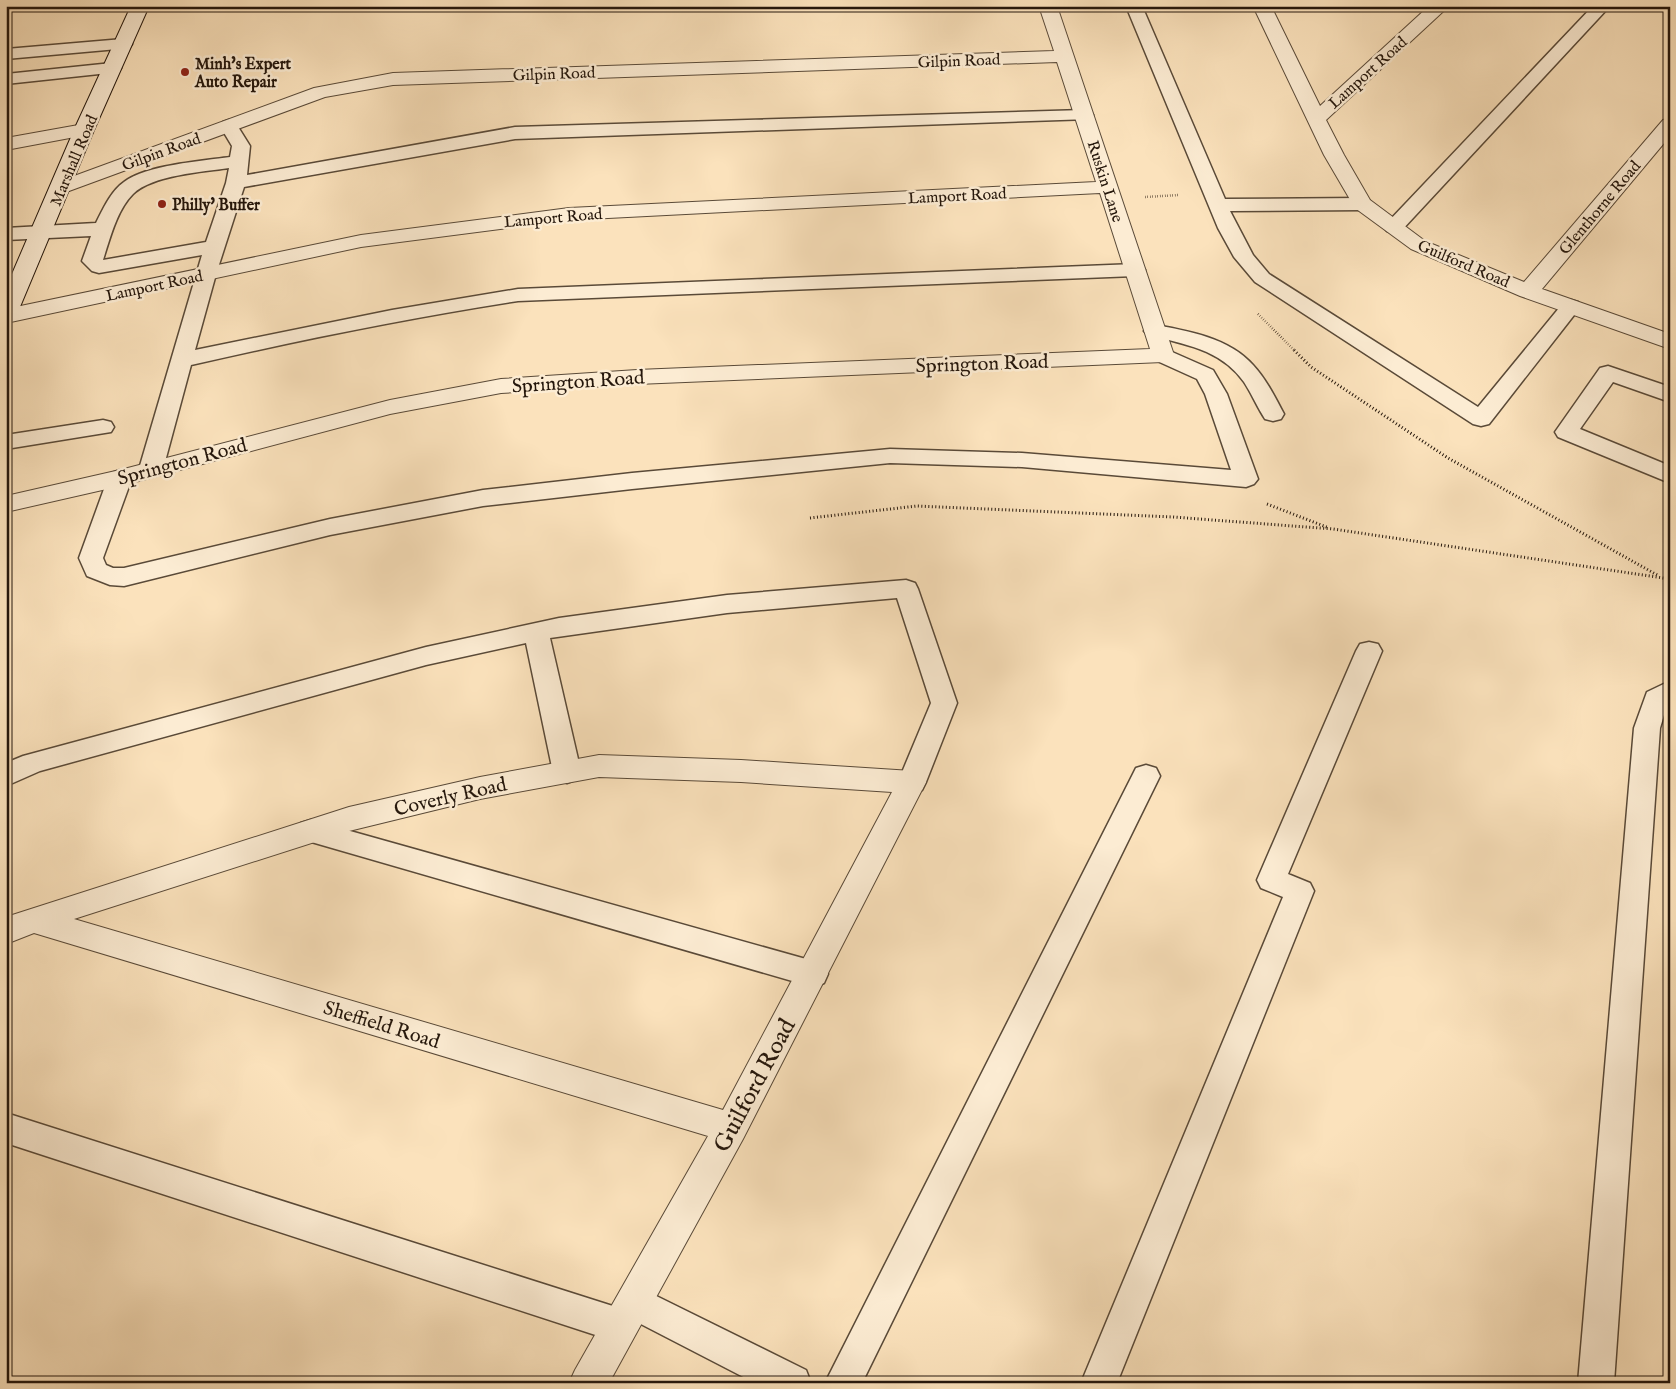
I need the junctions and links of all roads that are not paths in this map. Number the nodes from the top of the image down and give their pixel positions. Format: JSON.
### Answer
{"nodes":[{"id":1,"x":140,"y":6,"type":"edge"},
{"id":2,"x":1048,"y":6,"type":"edge"},
{"id":3,"x":1134,"y":6,"type":"edge"},
{"id":4,"x":1262,"y":6,"type":"edge"},
{"id":5,"x":1440,"y":6,"type":"edge"},
{"id":6,"x":1602,"y":6,"type":"edge"},
{"id":7,"x":123,"y":44,"type":"junction"},
{"id":8,"x":6,"y":54,"type":"edge"},
{"id":9,"x":1064,"y":56,"type":"junction"},
{"id":10,"x":112,"y":68,"type":"junction"},
{"id":11,"x":6,"y":79,"type":"edge"},
{"id":12,"x":1084,"y":115,"type":"junction"},
{"id":13,"x":1316,"y":118,"type":"junction"},
{"id":14,"x":1670,"y":124,"type":"edge"},
{"id":15,"x":229,"y":126,"type":"junction"},
{"id":16,"x":84,"y":130,"type":"junction"},
{"id":17,"x":6,"y":144,"type":"edge"},
{"id":18,"x":239,"y":161,"type":"junction"},
{"id":19,"x":236,"y":183,"type":"junction"},
{"id":20,"x":62,"y":187,"type":"junction"},
{"id":21,"x":1110,"y":193,"type":"junction"},
{"id":22,"x":1216,"y":200,"type":"junction"},
{"id":23,"x":1362,"y":204,"type":"junction"},
{"id":24,"x":1394,"y":227,"type":"junction"},
{"id":25,"x":104,"y":229,"type":"junction"},
{"id":26,"x":42,"y":232,"type":"junction"},
{"id":27,"x":6,"y":234,"type":"edge"},
{"id":28,"x":215,"y":247,"type":"junction"},
{"id":29,"x":1135,"y":270,"type":"junction"},
{"id":30,"x":206,"y":274,"type":"junction"},
{"id":31,"x":1528,"y":291,"type":"junction"},
{"id":32,"x":1571,"y":306,"type":"junction"},
{"id":33,"x":6,"y":315,"type":"edge"},
{"id":34,"x":1155,"y":331,"type":"junction"},
{"id":35,"x":1670,"y":342,"type":"edge"},
{"id":36,"x":1163,"y":355,"type":"junction"},
{"id":37,"x":182,"y":360,"type":"junction"},
{"id":38,"x":1670,"y":395,"type":"edge"},
{"id":39,"x":1273,"y":414,"type":"dead end"},
{"id":40,"x":103,"y":427,"type":"dead end"},
{"id":41,"x":6,"y":442,"type":"edge"},
{"id":42,"x":151,"y":469,"type":"junction"},
{"id":43,"x":1670,"y":475,"type":"edge"},
{"id":44,"x":120,"y":478,"type":"junction"},
{"id":45,"x":6,"y":504,"type":"edge"},
{"id":46,"x":536,"y":632,"type":"junction"},
{"id":47,"x":1370,"y":651,"type":"dead end"},
{"id":48,"x":1670,"y":691,"type":"edge"},
{"id":49,"x":567,"y":772,"type":"junction"},
{"id":50,"x":6,"y":775,"type":"edge"},
{"id":51,"x":1146,"y":776,"type":"dead end"},
{"id":52,"x":912,"y":782,"type":"junction"},
{"id":53,"x":311,"y":832,"type":"junction"},
{"id":54,"x":20,"y":926,"type":"edge"},
{"id":55,"x":813,"y":974,"type":"junction"},
{"id":56,"x":6,"y":1128,"type":"edge"},
{"id":57,"x":731,"y":1128,"type":"junction"},
{"id":58,"x":627,"y":1314,"type":"junction"},
{"id":59,"x":588,"y":1383,"type":"edge"},
{"id":60,"x":793,"y":1383,"type":"edge"},
{"id":61,"x":843,"y":1383,"type":"edge"},
{"id":62,"x":1099,"y":1383,"type":"edge"},
{"id":63,"x":1596,"y":1383,"type":"edge"}],
"edges":[{"from":1,"to":7,"type":"street","name":"Marshall Road"},
{"from":2,"to":9,"type":"street","name":"Ruskin Lane"},
{"from":3,"to":22,"type":"lane"},
{"from":4,"to":13,"type":"street","name":"Guilford Road"},
{"from":5,"to":13,"type":"street","name":"Lamport Road"},
{"from":6,"to":24,"type":"lane"},
{"from":7,"to":8,"type":"lane"},
{"from":7,"to":10,"type":"street","name":"Marshall Road"},
{"from":9,"to":12,"type":"street","name":"Ruskin Lane"},
{"from":9,"to":15,"type":"street","name":"Gilpin Road"},
{"from":10,"to":11,"type":"lane"},
{"from":10,"to":16,"type":"street","name":"Marshall Road"},
{"from":12,"to":19,"type":"lane"},
{"from":12,"to":21,"type":"street","name":"Ruskin Lane"},
{"from":13,"to":23,"type":"street","name":"Guilford Road"},
{"from":14,"to":31,"type":"street","name":"Glenthorne Road"},
{"from":15,"to":18,"type":"lane"},
{"from":15,"to":20,"type":"street","name":"Gilpin Road"},
{"from":16,"to":17,"type":"street"},
{"from":16,"to":20,"type":"street","name":"Marshall Road"},
{"from":18,"to":19,"type":"lane"},
{"from":18,"to":25,"type":"lane"},
{"from":19,"to":28,"type":"lane"},
{"from":20,"to":26,"type":"street","name":"Marshall Road"},
{"from":21,"to":29,"type":"street","name":"Ruskin Lane"},
{"from":21,"to":30,"type":"street","name":"Lamport Road"},
{"from":22,"to":23,"type":"lane"},
{"from":22,"to":32,"type":"lane"},
{"from":23,"to":24,"type":"street","name":"Guilford Road"},
{"from":24,"to":31,"type":"street","name":"Guilford Road"},
{"from":25,"to":26,"type":"lane"},
{"from":25,"to":28,"type":"lane"},
{"from":26,"to":27,"type":"lane"},
{"from":26,"to":33,"type":"street","name":"Marshall Road"},
{"from":28,"to":30,"type":"lane"},
{"from":29,"to":34,"type":"street","name":"Ruskin Lane"},
{"from":29,"to":37,"type":"lane"},
{"from":30,"to":33,"type":"street","name":"Lamport Road"},
{"from":30,"to":37,"type":"lane"},
{"from":31,"to":32,"type":"street","name":"Guilford Road"},
{"from":32,"to":35,"type":"street","name":"Guilford Road"},
{"from":34,"to":36,"type":"street","name":"Ruskin Lane"},
{"from":34,"to":39,"type":"lane"},
{"from":36,"to":42,"type":"street","name":"Springton Road"},
{"from":36,"to":44,"type":"lane"},
{"from":37,"to":42,"type":"lane"},
{"from":38,"to":43,"type":"lane"},
{"from":40,"to":41,"type":"lane"},
{"from":42,"to":44,"type":"street","name":"Springton Road"},
{"from":44,"to":45,"type":"street","name":"Springton Road"},
{"from":46,"to":49,"type":"lane"},
{"from":46,"to":50,"type":"lane"},
{"from":46,"to":52,"type":"lane"},
{"from":47,"to":62,"type":"lane"},
{"from":48,"to":63,"type":"lane"},
{"from":49,"to":52,"type":"street","name":"Coverly Road"},
{"from":49,"to":53,"type":"street","name":"Coverly Road"},
{"from":51,"to":61,"type":"lane"},
{"from":52,"to":55,"type":"street","name":"Guilford Road"},
{"from":53,"to":54,"type":"street","name":"Coverly Road"},
{"from":53,"to":55,"type":"lane"},
{"from":54,"to":57,"type":"street","name":"Sheffield Road"},
{"from":55,"to":57,"type":"street","name":"Guilford Road"},
{"from":56,"to":58,"type":"lane"},
{"from":57,"to":58,"type":"street","name":"Guilford Road"},
{"from":58,"to":59,"type":"street","name":"Guilford Road"},
{"from":58,"to":60,"type":"lane"}]}
